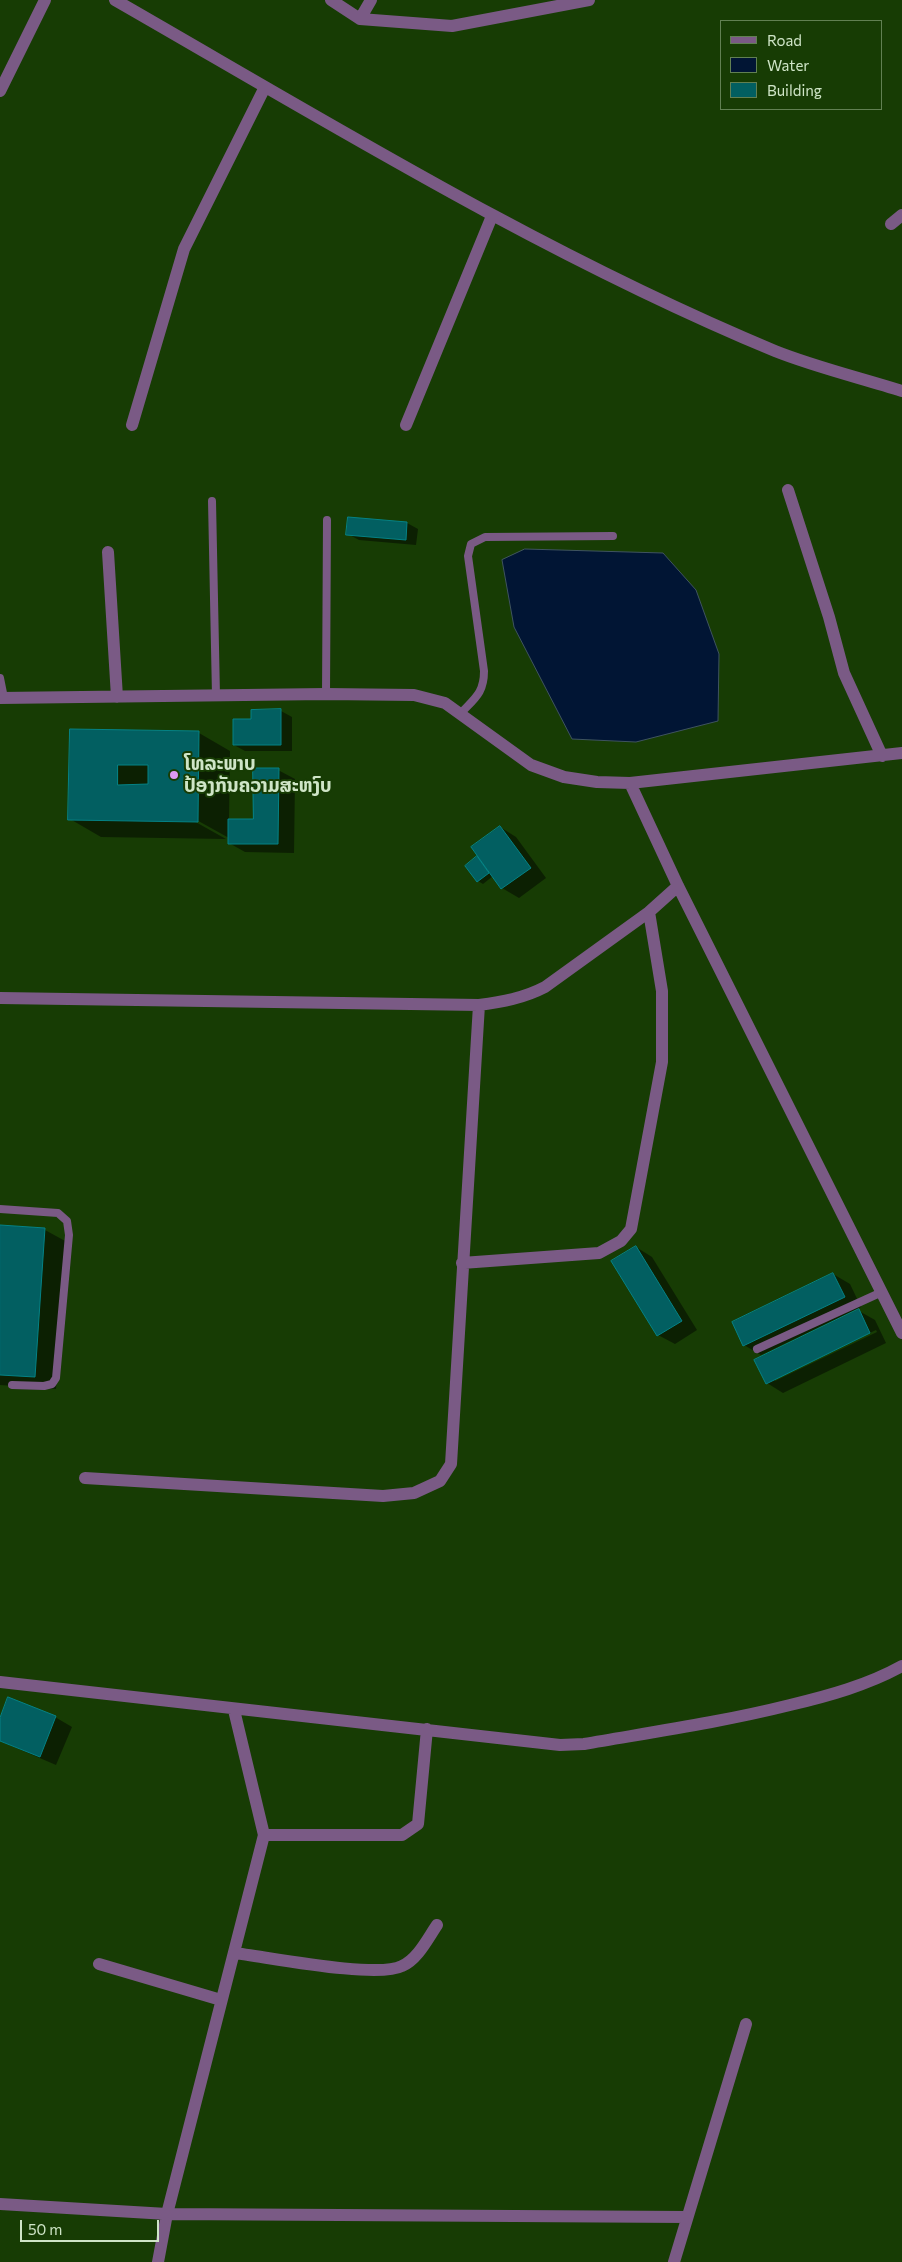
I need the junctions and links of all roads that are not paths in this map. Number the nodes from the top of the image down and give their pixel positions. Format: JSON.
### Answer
{"nodes":[{"id":1,"x":44,"y":0,"type":"edge"},
{"id":2,"x":115,"y":0,"type":"edge"},
{"id":3,"x":331,"y":0,"type":"edge"},
{"id":4,"x":371,"y":0,"type":"edge"},
{"id":5,"x":589,"y":0,"type":"edge"},
{"id":6,"x":360,"y":19,"type":"junction"},
{"id":7,"x":265,"y":87,"type":"junction"},
{"id":8,"x":0,"y":91,"type":"edge"},
{"id":9,"x":902,"y":215,"type":"edge"},
{"id":10,"x":492,"y":216,"type":"junction"},
{"id":11,"x":891,"y":224,"type":"dead end"},
{"id":12,"x":902,"y":390,"type":"edge"},
{"id":13,"x":132,"y":425,"type":"dead end"},
{"id":14,"x":406,"y":425,"type":"dead end"},
{"id":15,"x":788,"y":490,"type":"dead end"},
{"id":16,"x":212,"y":501,"type":"dead end"},
{"id":17,"x":327,"y":520,"type":"dead end"},
{"id":18,"x":612,"y":536,"type":"dead end"},
{"id":19,"x":108,"y":552,"type":"dead end"},
{"id":20,"x":0,"y":678,"type":"edge"},
{"id":21,"x":326,"y":694,"type":"junction"},
{"id":22,"x":216,"y":696,"type":"junction"},
{"id":23,"x":117,"y":697,"type":"junction"},
{"id":24,"x":2,"y":698,"type":"edge"},
{"id":25,"x":460,"y":713,"type":"junction"},
{"id":26,"x":902,"y":753,"type":"edge"},
{"id":27,"x":882,"y":756,"type":"junction"},
{"id":28,"x":630,"y":783,"type":"junction"},
{"id":29,"x":678,"y":886,"type":"junction"},
{"id":30,"x":649,"y":912,"type":"junction"},
{"id":31,"x":0,"y":998,"type":"edge"},
{"id":32,"x":479,"y":1005,"type":"junction"},
{"id":33,"x":0,"y":1209,"type":"edge"},
{"id":34,"x":462,"y":1263,"type":"junction"},
{"id":35,"x":882,"y":1292,"type":"junction"},
{"id":36,"x":902,"y":1333,"type":"edge"},
{"id":37,"x":757,"y":1349,"type":"dead end"},
{"id":38,"x":12,"y":1385,"type":"dead end"},
{"id":39,"x":85,"y":1478,"type":"dead end"},
{"id":40,"x":902,"y":1666,"type":"edge"},
{"id":41,"x":0,"y":1682,"type":"edge"},
{"id":42,"x":234,"y":1710,"type":"junction"},
{"id":43,"x":427,"y":1729,"type":"junction"},
{"id":44,"x":264,"y":1835,"type":"junction"},
{"id":45,"x":437,"y":1925,"type":"dead end"},
{"id":46,"x":234,"y":1953,"type":"junction"},
{"id":47,"x":99,"y":1964,"type":"dead end"},
{"id":48,"x":221,"y":2000,"type":"junction"},
{"id":49,"x":746,"y":2024,"type":"dead end"},
{"id":50,"x":0,"y":2204,"type":"edge"},
{"id":51,"x":167,"y":2214,"type":"junction"},
{"id":52,"x":688,"y":2218,"type":"junction"},
{"id":53,"x":158,"y":2262,"type":"edge"},
{"id":54,"x":674,"y":2262,"type":"edge"}],
"edges":[{"from":1,"to":8,"type":"street"},
{"from":2,"to":7,"type":"street"},
{"from":3,"to":6,"type":"street"},
{"from":4,"to":6,"type":"street"},
{"from":5,"to":6,"type":"street"},
{"from":7,"to":10,"type":"street"},
{"from":7,"to":13,"type":"street"},
{"from":9,"to":11,"type":"street"},
{"from":10,"to":12,"type":"street"},
{"from":10,"to":14,"type":"street"},
{"from":15,"to":27,"type":"street"},
{"from":16,"to":22,"type":"lane"},
{"from":17,"to":21,"type":"lane"},
{"from":18,"to":25,"type":"lane"},
{"from":19,"to":23,"type":"street"},
{"from":20,"to":24,"type":"lane"},
{"from":21,"to":22,"type":"street"},
{"from":21,"to":25,"type":"street"},
{"from":22,"to":23,"type":"street"},
{"from":23,"to":24,"type":"street"},
{"from":25,"to":28,"type":"street"},
{"from":26,"to":27,"type":"street"},
{"from":27,"to":28,"type":"street"},
{"from":28,"to":29,"type":"street"},
{"from":29,"to":30,"type":"street"},
{"from":29,"to":35,"type":"street"},
{"from":30,"to":32,"type":"street"},
{"from":30,"to":34,"type":"street"},
{"from":31,"to":32,"type":"street"},
{"from":32,"to":34,"type":"street"},
{"from":33,"to":38,"type":"lane"},
{"from":34,"to":39,"type":"street"},
{"from":35,"to":36,"type":"street"},
{"from":35,"to":37,"type":"lane"},
{"from":40,"to":43,"type":"street"},
{"from":41,"to":42,"type":"street"},
{"from":42,"to":43,"type":"street"},
{"from":42,"to":44,"type":"street"},
{"from":43,"to":44,"type":"street"},
{"from":44,"to":46,"type":"street"},
{"from":45,"to":46,"type":"street"},
{"from":46,"to":48,"type":"street"},
{"from":47,"to":48,"type":"street"},
{"from":48,"to":51,"type":"street"},
{"from":49,"to":52,"type":"street"},
{"from":50,"to":51,"type":"street"},
{"from":51,"to":52,"type":"street"},
{"from":51,"to":53,"type":"street"},
{"from":52,"to":54,"type":"street"}]}
